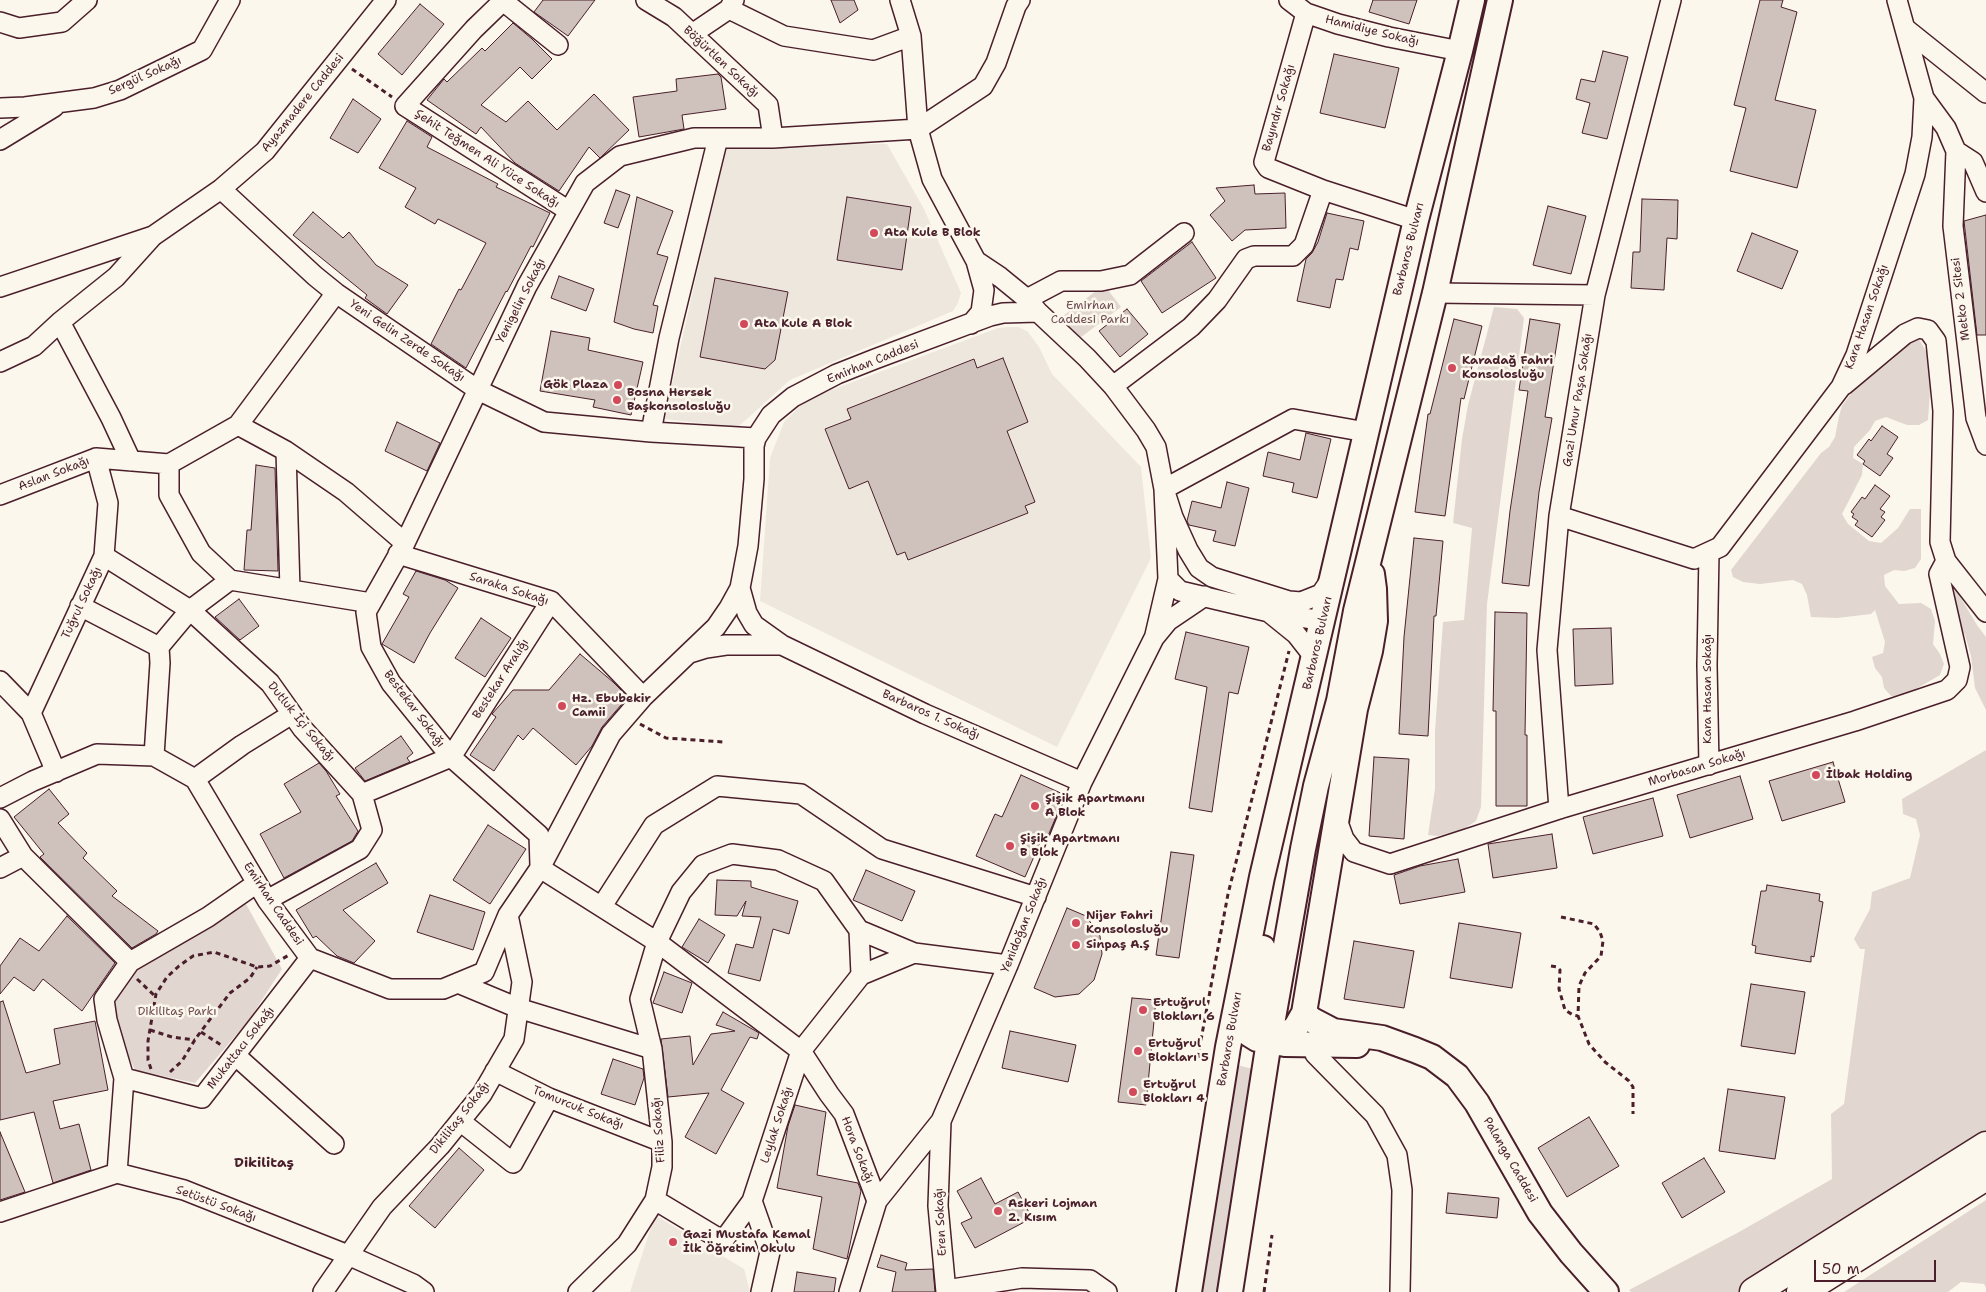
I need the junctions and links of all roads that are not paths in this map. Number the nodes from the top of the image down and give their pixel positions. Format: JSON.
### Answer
{"nodes":[{"id":1,"x":87,"y":0,"type":"edge"},
{"id":2,"x":230,"y":0,"type":"edge"},
{"id":3,"x":386,"y":0,"type":"edge"},
{"id":4,"x":646,"y":0,"type":"edge"},
{"id":5,"x":900,"y":0,"type":"edge"},
{"id":6,"x":1020,"y":0,"type":"edge"},
{"id":7,"x":1289,"y":0,"type":"edge"},
{"id":8,"x":1472,"y":0,"type":"edge"},
{"id":9,"x":1500,"y":0,"type":"edge"},
{"id":10,"x":1671,"y":0,"type":"edge"},
{"id":11,"x":1897,"y":0,"type":"edge"},
{"id":12,"x":503,"y":1,"type":"edge"},
{"id":13,"x":732,"y":4,"type":"edge"},
{"id":14,"x":1306,"y":13,"type":"junction"},
{"id":15,"x":0,"y":22,"type":"edge"},
{"id":16,"x":1906,"y":29,"type":"junction"},
{"id":17,"x":692,"y":34,"type":"junction"},
{"id":18,"x":911,"y":36,"type":"junction"},
{"id":19,"x":558,"y":45,"type":"dead end"},
{"id":20,"x":1460,"y":51,"type":"junction"},
{"id":21,"x":1986,"y":94,"type":"edge"},
{"id":22,"x":1924,"y":98,"type":"junction"},
{"id":23,"x":62,"y":102,"type":"junction"},
{"id":24,"x":0,"y":108,"type":"edge"},
{"id":25,"x":918,"y":129,"type":"junction"},
{"id":26,"x":718,"y":138,"type":"junction"},
{"id":27,"x":773,"y":138,"type":"junction"},
{"id":28,"x":0,"y":140,"type":"edge"},
{"id":29,"x":1956,"y":151,"type":"junction"},
{"id":30,"x":221,"y":189,"type":"junction"},
{"id":31,"x":1323,"y":190,"type":"junction"},
{"id":32,"x":1986,"y":192,"type":"edge"},
{"id":33,"x":569,"y":211,"type":"junction"},
{"id":34,"x":1416,"y":220,"type":"junction"},
{"id":35,"x":1184,"y":233,"type":"dead end"},
{"id":36,"x":154,"y":236,"type":"junction"},
{"id":37,"x":976,"y":261,"type":"junction"},
{"id":38,"x":0,"y":287,"type":"edge"},
{"id":39,"x":336,"y":292,"type":"junction"},
{"id":40,"x":1436,"y":293,"type":"junction"},
{"id":41,"x":1594,"y":295,"type":"junction"},
{"id":42,"x":1033,"y":305,"type":"junction"},
{"id":43,"x":60,"y":322,"type":"junction"},
{"id":44,"x":971,"y":324,"type":"junction"},
{"id":45,"x":0,"y":362,"type":"edge"},
{"id":46,"x":1113,"y":386,"type":"junction"},
{"id":47,"x":1841,"y":387,"type":"junction"},
{"id":48,"x":478,"y":390,"type":"junction"},
{"id":49,"x":238,"y":425,"type":"junction"},
{"id":50,"x":651,"y":432,"type":"junction"},
{"id":51,"x":1366,"y":432,"type":"junction"},
{"id":52,"x":756,"y":438,"type":"junction"},
{"id":53,"x":1986,"y":445,"type":"edge"},
{"id":54,"x":286,"y":451,"type":"junction"},
{"id":55,"x":96,"y":458,"type":"junction"},
{"id":56,"x":131,"y":461,"type":"junction"},
{"id":57,"x":169,"y":464,"type":"junction"},
{"id":58,"x":1164,"y":489,"type":"junction"},
{"id":59,"x":0,"y":495,"type":"edge"},
{"id":60,"x":1559,"y":516,"type":"junction"},
{"id":61,"x":401,"y":548,"type":"junction"},
{"id":62,"x":1709,"y":552,"type":"junction"},
{"id":63,"x":104,"y":556,"type":"junction"},
{"id":64,"x":1369,"y":558,"type":"junction"},
{"id":65,"x":1946,"y":561,"type":"junction"},
{"id":66,"x":1333,"y":575,"type":"junction"},
{"id":67,"x":1168,"y":579,"type":"junction"},
{"id":68,"x":230,"y":580,"type":"junction"},
{"id":69,"x":740,"y":588,"type":"junction"},
{"id":70,"x":290,"y":590,"type":"junction"},
{"id":71,"x":1205,"y":596,"type":"junction"},
{"id":72,"x":551,"y":601,"type":"junction"},
{"id":73,"x":371,"y":603,"type":"junction"},
{"id":74,"x":80,"y":606,"type":"junction"},
{"id":75,"x":190,"y":610,"type":"junction"},
{"id":76,"x":1356,"y":611,"type":"junction"},
{"id":77,"x":1269,"y":612,"type":"junction"},
{"id":78,"x":1986,"y":612,"type":"edge"},
{"id":79,"x":1323,"y":622,"type":"junction"},
{"id":80,"x":1154,"y":638,"type":"junction"},
{"id":81,"x":782,"y":644,"type":"junction"},
{"id":82,"x":159,"y":647,"type":"junction"},
{"id":83,"x":686,"y":654,"type":"junction"},
{"id":84,"x":1314,"y":657,"type":"junction"},
{"id":85,"x":0,"y":681,"type":"edge"},
{"id":86,"x":642,"y":697,"type":"junction"},
{"id":87,"x":1338,"y":701,"type":"junction"},
{"id":88,"x":1303,"y":707,"type":"junction"},
{"id":89,"x":32,"y":713,"type":"junction"},
{"id":90,"x":292,"y":714,"type":"junction"},
{"id":91,"x":1353,"y":724,"type":"junction"},
{"id":92,"x":154,"y":756,"type":"junction"},
{"id":93,"x":450,"y":757,"type":"junction"},
{"id":94,"x":1709,"y":765,"type":"junction"},
{"id":95,"x":56,"y":772,"type":"junction"},
{"id":96,"x":195,"y":779,"type":"junction"},
{"id":97,"x":1082,"y":782,"type":"junction"},
{"id":98,"x":362,"y":794,"type":"junction"},
{"id":99,"x":0,"y":798,"type":"edge"},
{"id":100,"x":1559,"y":809,"type":"junction"},
{"id":101,"x":1336,"y":817,"type":"junction"},
{"id":102,"x":0,"y":819,"type":"edge"},
{"id":103,"x":23,"y":856,"type":"junction"},
{"id":104,"x":0,"y":868,"type":"edge"},
{"id":105,"x":540,"y":868,"type":"junction"},
{"id":106,"x":1262,"y":877,"type":"junction"},
{"id":107,"x":257,"y":883,"type":"junction"},
{"id":108,"x":1036,"y":897,"type":"junction"},
{"id":109,"x":267,"y":900,"type":"junction"},
{"id":110,"x":602,"y":906,"type":"junction"},
{"id":111,"x":508,"y":915,"type":"junction"},
{"id":112,"x":859,"y":930,"type":"junction"},
{"id":113,"x":657,"y":942,"type":"junction"},
{"id":114,"x":914,"y":952,"type":"junction"},
{"id":115,"x":306,"y":953,"type":"junction"},
{"id":116,"x":128,"y":965,"type":"junction"},
{"id":117,"x":1008,"y":965,"type":"junction"},
{"id":118,"x":861,"y":974,"type":"junction"},
{"id":119,"x":458,"y":983,"type":"junction"},
{"id":120,"x":518,"y":1008,"type":"junction"},
{"id":121,"x":1304,"y":1013,"type":"junction"},
{"id":122,"x":1269,"y":1041,"type":"junction"},
{"id":123,"x":1313,"y":1046,"type":"junction"},
{"id":124,"x":1401,"y":1046,"type":"junction"},
{"id":125,"x":652,"y":1049,"type":"junction"},
{"id":126,"x":801,"y":1051,"type":"junction"},
{"id":127,"x":235,"y":1055,"type":"junction"},
{"id":128,"x":495,"y":1071,"type":"junction"},
{"id":129,"x":124,"y":1078,"type":"junction"},
{"id":130,"x":549,"y":1098,"type":"junction"},
{"id":131,"x":460,"y":1121,"type":"junction"},
{"id":132,"x":941,"y":1121,"type":"junction"},
{"id":133,"x":662,"y":1142,"type":"junction"},
{"id":134,"x":334,"y":1144,"type":"dead end"},
{"id":135,"x":1986,"y":1146,"type":"edge"},
{"id":136,"x":117,"y":1173,"type":"junction"},
{"id":137,"x":1986,"y":1176,"type":"edge"},
{"id":138,"x":655,"y":1200,"type":"junction"},
{"id":139,"x":752,"y":1201,"type":"junction"},
{"id":140,"x":877,"y":1201,"type":"junction"},
{"id":141,"x":0,"y":1212,"type":"edge"},
{"id":142,"x":348,"y":1255,"type":"junction"},
{"id":143,"x":946,"y":1291,"type":"edge"},
{"id":144,"x":323,"y":1292,"type":"edge"},
{"id":145,"x":424,"y":1292,"type":"edge"},
{"id":146,"x":578,"y":1292,"type":"edge"},
{"id":147,"x":761,"y":1292,"type":"edge"},
{"id":148,"x":850,"y":1292,"type":"edge"},
{"id":149,"x":1107,"y":1292,"type":"edge"},
{"id":150,"x":1188,"y":1292,"type":"edge"},
{"id":151,"x":1230,"y":1292,"type":"edge"},
{"id":152,"x":1400,"y":1292,"type":"edge"},
{"id":153,"x":1606,"y":1292,"type":"edge"},
{"id":154,"x":1754,"y":1292,"type":"edge"},
{"id":155,"x":1802,"y":1292,"type":"edge"}],
"edges":[{"from":1,"to":15,"type":"street"},
{"from":2,"to":23,"type":"street","name":"Sergül Sokağı"},
{"from":3,"to":30,"type":"street","name":"Ayazmadere Caddesi"},
{"from":4,"to":17,"type":"street","name":"Böğürtlen Sokağı"},
{"from":5,"to":18,"type":"street"},
{"from":6,"to":25,"type":"street"},
{"from":7,"to":14,"type":"street","name":"Hamidiye Sokağı"},
{"from":8,"to":20,"type":"main road","name":"Barbaros Bulvarı"},
{"from":9,"to":40,"type":"main road"},
{"from":10,"to":41,"type":"street","name":"Gazi Umur Paşa Sokağı"},
{"from":11,"to":16,"type":"street"},
{"from":12,"to":19,"type":"street"},
{"from":12,"to":33,"type":"street","name":"Şehit Teğmen Ali Yüce Sokağı"},
{"from":13,"to":17,"type":"street"},
{"from":13,"to":18,"type":"street"},
{"from":14,"to":20,"type":"street","name":"Hamidiye Sokağı"},
{"from":14,"to":31,"type":"street","name":"Bayındır Sokağı"},
{"from":16,"to":21,"type":"street"},
{"from":16,"to":22,"type":"street"},
{"from":17,"to":27,"type":"street","name":"Böğürtlen Sokağı"},
{"from":18,"to":25,"type":"street"},
{"from":20,"to":34,"type":"main road","name":"Barbaros Bulvarı"},
{"from":22,"to":29,"type":"street","name":"Metko 2 Sitesi"},
{"from":22,"to":47,"type":"street","name":"Kara Hasan Sokağı"},
{"from":23,"to":24,"type":"street","name":"Sergül Sokağı"},
{"from":23,"to":28,"type":"street"},
{"from":25,"to":27,"type":"street","name":"Yenigelin Sokağı"},
{"from":25,"to":37,"type":"street"},
{"from":26,"to":27,"type":"street","name":"Yenigelin Sokağı"},
{"from":26,"to":33,"type":"street","name":"Yenigelin Sokağı"},
{"from":26,"to":50,"type":"street"},
{"from":29,"to":32,"type":"street","name":"Metko 2 Sitesi"},
{"from":29,"to":53,"type":"street","name":"Metko 2 Sitesi"},
{"from":30,"to":36,"type":"street","name":"Ayazmadere Caddesi"},
{"from":30,"to":39,"type":"street","name":"Yeni Gelin Zerde Sokağı"},
{"from":31,"to":34,"type":"street"},
{"from":31,"to":46,"type":"street"},
{"from":33,"to":48,"type":"street","name":"Yenigelin Sokağı"},
{"from":34,"to":51,"type":"main road","name":"Barbaros Bulvarı"},
{"from":35,"to":42,"type":"street"},
{"from":36,"to":38,"type":"street"},
{"from":36,"to":43,"type":"street","name":"Ayazmadere Caddesi"},
{"from":37,"to":42,"type":"street"},
{"from":37,"to":44,"type":"street"},
{"from":39,"to":48,"type":"street","name":"Yeni Gelin Zerde Sokağı"},
{"from":39,"to":49,"type":"street","name":"Yeni Gelin Zerde Sokağı"},
{"from":40,"to":41,"type":"street"},
{"from":40,"to":64,"type":"main road"},
{"from":41,"to":60,"type":"street","name":"Gazi Umur Paşa Sokağı"},
{"from":42,"to":44,"type":"street","name":"Emirhan Caddesi"},
{"from":42,"to":46,"type":"street"},
{"from":43,"to":45,"type":"street","name":"Ayazmadere Caddesi"},
{"from":43,"to":56,"type":"street"},
{"from":44,"to":52,"type":"street","name":"Emirhan Caddesi"},
{"from":46,"to":58,"type":"street"},
{"from":47,"to":62,"type":"street","name":"Kara Hasan Sokağı"},
{"from":47,"to":65,"type":"street"},
{"from":48,"to":50,"type":"street"},
{"from":48,"to":61,"type":"street","name":"Bestekar Sokağı"},
{"from":49,"to":54,"type":"street"},
{"from":49,"to":57,"type":"street","name":"Yeni Gelin Zerde Sokağı"},
{"from":50,"to":52,"type":"street"},
{"from":51,"to":58,"type":"street"},
{"from":51,"to":66,"type":"main road","name":"Barbaros Bulvarı"},
{"from":52,"to":69,"type":"street","name":"Emirhan Caddesi"},
{"from":54,"to":61,"type":"street"},
{"from":54,"to":70,"type":"street"},
{"from":55,"to":56,"type":"street","name":"Aslan Sokağı"},
{"from":55,"to":59,"type":"street","name":"Aslan Sokağı"},
{"from":55,"to":63,"type":"street","name":"Tuğrul Sokağı"},
{"from":56,"to":57,"type":"street","name":"Aslan Sokağı"},
{"from":57,"to":68,"type":"street"},
{"from":58,"to":66,"type":"street"},
{"from":58,"to":67,"type":"street"},
{"from":60,"to":62,"type":"street","name":"Kara Hasan Sokağı"},
{"from":60,"to":100,"type":"street","name":"Gazi Umur Paşa Sokağı"},
{"from":61,"to":72,"type":"street","name":"Saraka Sokağı"},
{"from":61,"to":73,"type":"street","name":"Bestekar Sokağı"},
{"from":62,"to":94,"type":"street","name":"Kara Hasan Sokağı"},
{"from":63,"to":74,"type":"street","name":"Tuğrul Sokağı"},
{"from":63,"to":75,"type":"street","name":"Dutluk İçi Sokağı"},
{"from":64,"to":76,"type":"main road"},
{"from":64,"to":91,"type":"main road"},
{"from":65,"to":78,"type":"street"},
{"from":65,"to":94,"type":"street","name":"Morbasan Sokağı"},
{"from":66,"to":79,"type":"main road","name":"Barbaros Bulvarı"},
{"from":67,"to":71,"type":"street"},
{"from":67,"to":80,"type":"street"},
{"from":68,"to":70,"type":"street"},
{"from":68,"to":75,"type":"street"},
{"from":69,"to":81,"type":"street","name":"Barbaros 1. Sokağı"},
{"from":69,"to":83,"type":"street","name":"Emirhan Caddesi"},
{"from":70,"to":73,"type":"street"},
{"from":71,"to":77,"type":"street"},
{"from":71,"to":80,"type":"street"},
{"from":72,"to":86,"type":"street","name":"Saraka Sokağı"},
{"from":72,"to":93,"type":"street","name":"Bestekar Aralığı"},
{"from":73,"to":93,"type":"street","name":"Bestekar Sokağı"},
{"from":74,"to":82,"type":"street"},
{"from":74,"to":89,"type":"street","name":"Tuğrul Sokağı"},
{"from":75,"to":82,"type":"street"},
{"from":75,"to":90,"type":"street","name":"Dutluk İçi Sokağı"},
{"from":76,"to":79,"type":"main road"},
{"from":76,"to":87,"type":"main road"},
{"from":77,"to":79,"type":"street"},
{"from":77,"to":84,"type":"street"},
{"from":79,"to":84,"type":"main road","name":"Barbaros Bulvarı"},
{"from":80,"to":97,"type":"street","name":"Yenidoğan Sokağı"},
{"from":81,"to":83,"type":"street"},
{"from":81,"to":97,"type":"street","name":"Barbaros 1. Sokağı"},
{"from":82,"to":92,"type":"street"},
{"from":83,"to":86,"type":"street","name":"Emirhan Caddesi"},
{"from":84,"to":88,"type":"main road","name":"Barbaros Bulvarı"},
{"from":85,"to":89,"type":"street"},
{"from":86,"to":105,"type":"street","name":"Emirhan Caddesi"},
{"from":87,"to":88,"type":"main road"},
{"from":87,"to":91,"type":"main road"},
{"from":87,"to":122,"type":"main road"},
{"from":88,"to":106,"type":"main road","name":"Barbaros Bulvarı"},
{"from":89,"to":95,"type":"street"},
{"from":90,"to":96,"type":"street"},
{"from":90,"to":98,"type":"street","name":"Dutluk İçi Sokağı"},
{"from":91,"to":101,"type":"main road"},
{"from":92,"to":95,"type":"street","name":"Emirhan Caddesi"},
{"from":92,"to":96,"type":"street","name":"Emirhan Caddesi"},
{"from":93,"to":98,"type":"street"},
{"from":93,"to":105,"type":"street","name":"Bestekar Sokağı"},
{"from":94,"to":100,"type":"street","name":"Morbasan Sokağı"},
{"from":95,"to":99,"type":"street","name":"Emirhan Caddesi"},
{"from":96,"to":107,"type":"street","name":"Emirhan Caddesi"},
{"from":97,"to":108,"type":"street","name":"Yenidoğan Sokağı"},
{"from":98,"to":109,"type":"street","name":"Dutluk İçi Sokağı"},
{"from":100,"to":101,"type":"street","name":"Morbasan Sokağı"},
{"from":101,"to":121,"type":"main road"},
{"from":102,"to":103,"type":"street"},
{"from":103,"to":104,"type":"street"},
{"from":103,"to":116,"type":"street"},
{"from":105,"to":110,"type":"street","name":"Hora Sokağı"},
{"from":105,"to":111,"type":"street","name":"Emirhan Caddesi"},
{"from":106,"to":122,"type":"main road"},
{"from":106,"to":150,"type":"main road","name":"Barbaros Bulvarı"},
{"from":107,"to":109,"type":"street","name":"Emirhan Caddesi"},
{"from":107,"to":116,"type":"street"},
{"from":108,"to":110,"type":"street"},
{"from":108,"to":117,"type":"street","name":"Yenidoğan Sokağı"},
{"from":109,"to":115,"type":"street","name":"Emirhan Caddesi"},
{"from":110,"to":113,"type":"street","name":"Hora Sokağı"},
{"from":111,"to":119,"type":"street","name":"Emirhan Caddesi"},
{"from":111,"to":120,"type":"street","name":"Dikilitaş Sokağı"},
{"from":112,"to":113,"type":"street","name":"Filiz Sokağı"},
{"from":112,"to":114,"type":"street"},
{"from":112,"to":118,"type":"street"},
{"from":113,"to":125,"type":"street","name":"Filiz Sokağı"},
{"from":113,"to":126,"type":"street","name":"Hora Sokağı"},
{"from":114,"to":117,"type":"street"},
{"from":114,"to":118,"type":"street"},
{"from":115,"to":119,"type":"street","name":"Emirhan Caddesi"},
{"from":115,"to":127,"type":"street","name":"Mukattacı Sokağı"},
{"from":116,"to":129,"type":"street"},
{"from":117,"to":132,"type":"street","name":"Yenidoğan Sokağı"},
{"from":118,"to":126,"type":"street","name":"Leylak Sokağı"},
{"from":119,"to":120,"type":"street"},
{"from":120,"to":125,"type":"street"},
{"from":120,"to":128,"type":"street","name":"Dikilitaş Sokağı"},
{"from":121,"to":122,"type":"main road"},
{"from":121,"to":124,"type":"main road","name":"Palanga Caddesi"},
{"from":122,"to":123,"type":"main road"},
{"from":122,"to":151,"type":"main road"},
{"from":123,"to":124,"type":"main road"},
{"from":123,"to":152,"type":"street"},
{"from":124,"to":153,"type":"main road","name":"Palanga Caddesi"},
{"from":125,"to":133,"type":"street","name":"Filiz Sokağı"},
{"from":126,"to":139,"type":"street","name":"Leylak Sokağı"},
{"from":126,"to":140,"type":"street","name":"Hora Sokağı"},
{"from":127,"to":129,"type":"street","name":"Mukattacı Sokağı"},
{"from":127,"to":134,"type":"street"},
{"from":128,"to":130,"type":"street","name":"Tomurcuk Sokağı"},
{"from":128,"to":131,"type":"street","name":"Dikilitaş Sokağı"},
{"from":129,"to":136,"type":"street"},
{"from":130,"to":131,"type":"street"},
{"from":130,"to":133,"type":"street","name":"Tomurcuk Sokağı"},
{"from":131,"to":142,"type":"street","name":"Dikilitaş Sokağı"},
{"from":132,"to":140,"type":"street","name":"Yenidoğan Sokağı"},
{"from":132,"to":143,"type":"street","name":"Eren Sokağı"},
{"from":133,"to":138,"type":"street","name":"Filiz Sokağı"},
{"from":135,"to":154,"type":"highway"},
{"from":136,"to":141,"type":"street"},
{"from":136,"to":142,"type":"street","name":"Setüstü Sokağı"},
{"from":137,"to":155,"type":"highway"},
{"from":138,"to":139,"type":"street","name":"Leylak Sokağı"},
{"from":138,"to":146,"type":"street","name":"Filiz Sokağı"},
{"from":139,"to":147,"type":"street"},
{"from":140,"to":148,"type":"street"},
{"from":142,"to":144,"type":"street","name":"Dikilitaş Sokağı"},
{"from":142,"to":145,"type":"street","name":"Setüstü Sokağı"},
{"from":143,"to":149,"type":"street"}]}
